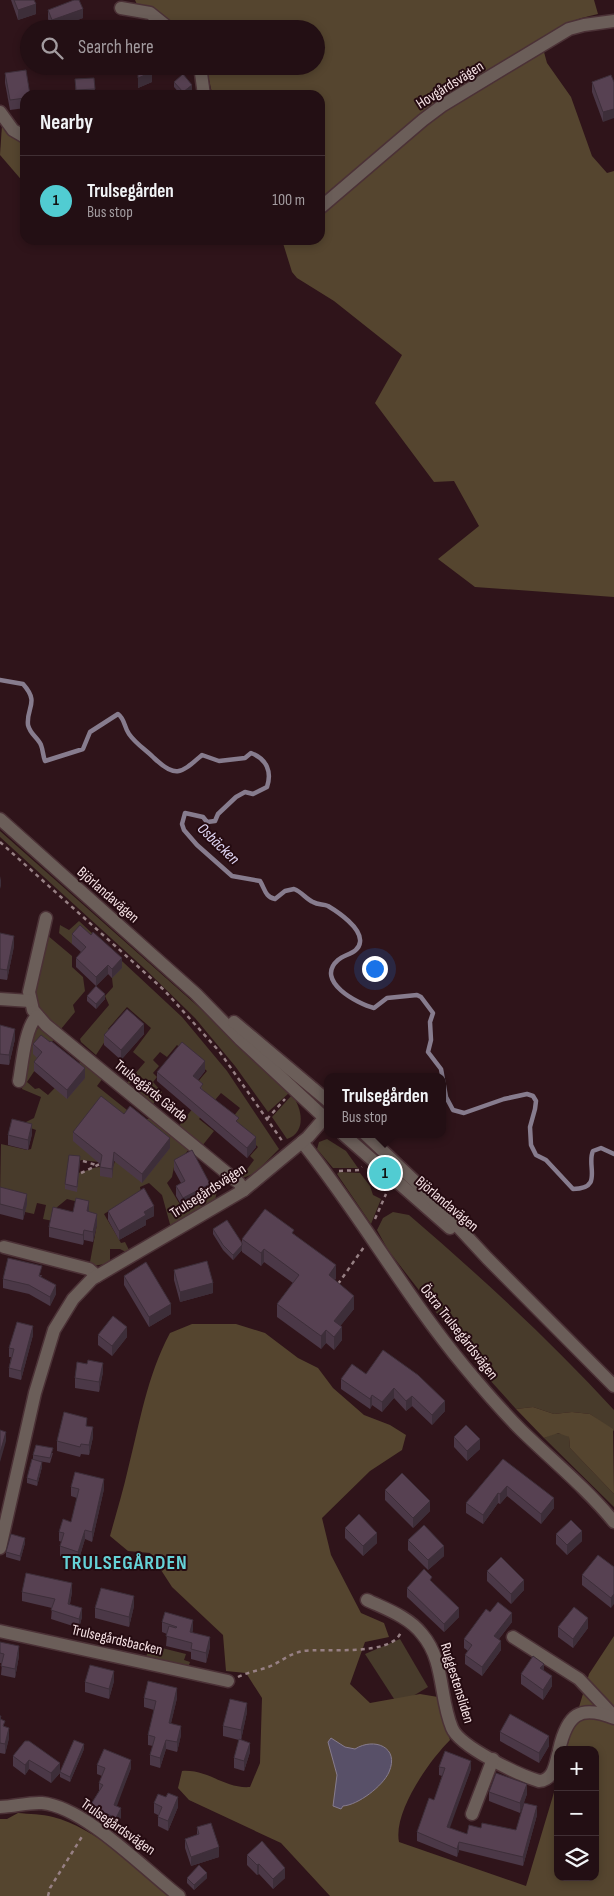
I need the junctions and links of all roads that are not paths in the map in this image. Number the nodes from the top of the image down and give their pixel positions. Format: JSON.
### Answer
{"nodes":[{"id":1,"x":121,"y":8,"type":"dead end"},
{"id":2,"x":159,"y":20,"type":"edge"},
{"id":3,"x":614,"y":21,"type":"edge"},
{"id":4,"x":201,"y":75,"type":"edge"},
{"id":5,"x":203,"y":90,"type":"edge"},
{"id":6,"x":0,"y":112,"type":"edge"},
{"id":7,"x":20,"y":135,"type":"edge"},
{"id":8,"x":325,"y":204,"type":"edge"},
{"id":9,"x":0,"y":819,"type":"edge"},
{"id":10,"x":46,"y":918,"type":"dead end"},
{"id":11,"x":196,"y":994,"type":"junction"},
{"id":12,"x":0,"y":999,"type":"edge"},
{"id":13,"x":30,"y":1001,"type":"junction"},
{"id":14,"x":37,"y":1016,"type":"junction"},
{"id":15,"x":19,"y":1081,"type":"dead end"},
{"id":16,"x":324,"y":1098,"type":"edge"},
{"id":17,"x":324,"y":1115,"type":"edge"},
{"id":18,"x":324,"y":1121,"type":"edge"},
{"id":19,"x":347,"y":1138,"type":"edge"},
{"id":20,"x":369,"y":1138,"type":"edge"},
{"id":21,"x":302,"y":1142,"type":"junction"},
{"id":22,"x":244,"y":1190,"type":"junction"},
{"id":23,"x":4,"y":1247,"type":"dead end"},
{"id":24,"x":487,"y":1258,"type":"junction"},
{"id":25,"x":97,"y":1276,"type":"junction"},
{"id":26,"x":614,"y":1386,"type":"edge"},
{"id":27,"x":614,"y":1522,"type":"edge"},
{"id":28,"x":0,"y":1548,"type":"edge"},
{"id":29,"x":367,"y":1600,"type":"dead end"},
{"id":30,"x":0,"y":1631,"type":"edge"},
{"id":31,"x":513,"y":1637,"type":"dead end"},
{"id":32,"x":228,"y":1681,"type":"road end"},
{"id":33,"x":611,"y":1716,"type":"edge"},
{"id":34,"x":560,"y":1746,"type":"edge"},
{"id":35,"x":493,"y":1758,"type":"junction"},
{"id":36,"x":554,"y":1767,"type":"edge"},
{"id":37,"x":0,"y":1807,"type":"edge"},
{"id":38,"x":472,"y":1814,"type":"dead end"},
{"id":39,"x":179,"y":1896,"type":"edge"}],
"edges":[{"from":1,"to":2,"type":"street"},
{"from":3,"to":8,"type":"street","name":"Hovgårdsvägen"},
{"from":4,"to":5,"type":"street"},
{"from":6,"to":7,"type":"street"},
{"from":9,"to":11,"type":"street","name":"Björlandavägen"},
{"from":10,"to":13,"type":"street"},
{"from":11,"to":16,"type":"street","name":"Björlandavägen"},
{"from":11,"to":17,"type":"street","name":"Björlandavägen"},
{"from":12,"to":13,"type":"street"},
{"from":13,"to":14,"type":"street","name":"Trulsegårds Gärde"},
{"from":14,"to":15,"type":"street"},
{"from":14,"to":22,"type":"street","name":"Trulsegårds Gärde"},
{"from":18,"to":21,"type":"street","name":"Trulsegårdsvägen"},
{"from":19,"to":24,"type":"street","name":"Björlandavägen"},
{"from":20,"to":24,"type":"street","name":"Björlandavägen"},
{"from":21,"to":22,"type":"street","name":"Trulsegårdsvägen"},
{"from":21,"to":27,"type":"street","name":"Östra Trulsegårdsvägen"},
{"from":22,"to":25,"type":"street","name":"Trulsegårdsvägen"},
{"from":23,"to":25,"type":"street"},
{"from":24,"to":26,"type":"street","name":"Björlandavägen"},
{"from":25,"to":28,"type":"street","name":"Trulsegårdsvägen"},
{"from":29,"to":35,"type":"street","name":"Ruggestensliden"},
{"from":30,"to":32,"type":"street","name":"Trulsegårdsbacken"},
{"from":31,"to":33,"type":"street"},
{"from":33,"to":34,"type":"street"},
{"from":35,"to":36,"type":"street","name":"Ruggestensliden"},
{"from":35,"to":38,"type":"street"},
{"from":37,"to":39,"type":"street","name":"Trulsegårdsvägen"}]}
